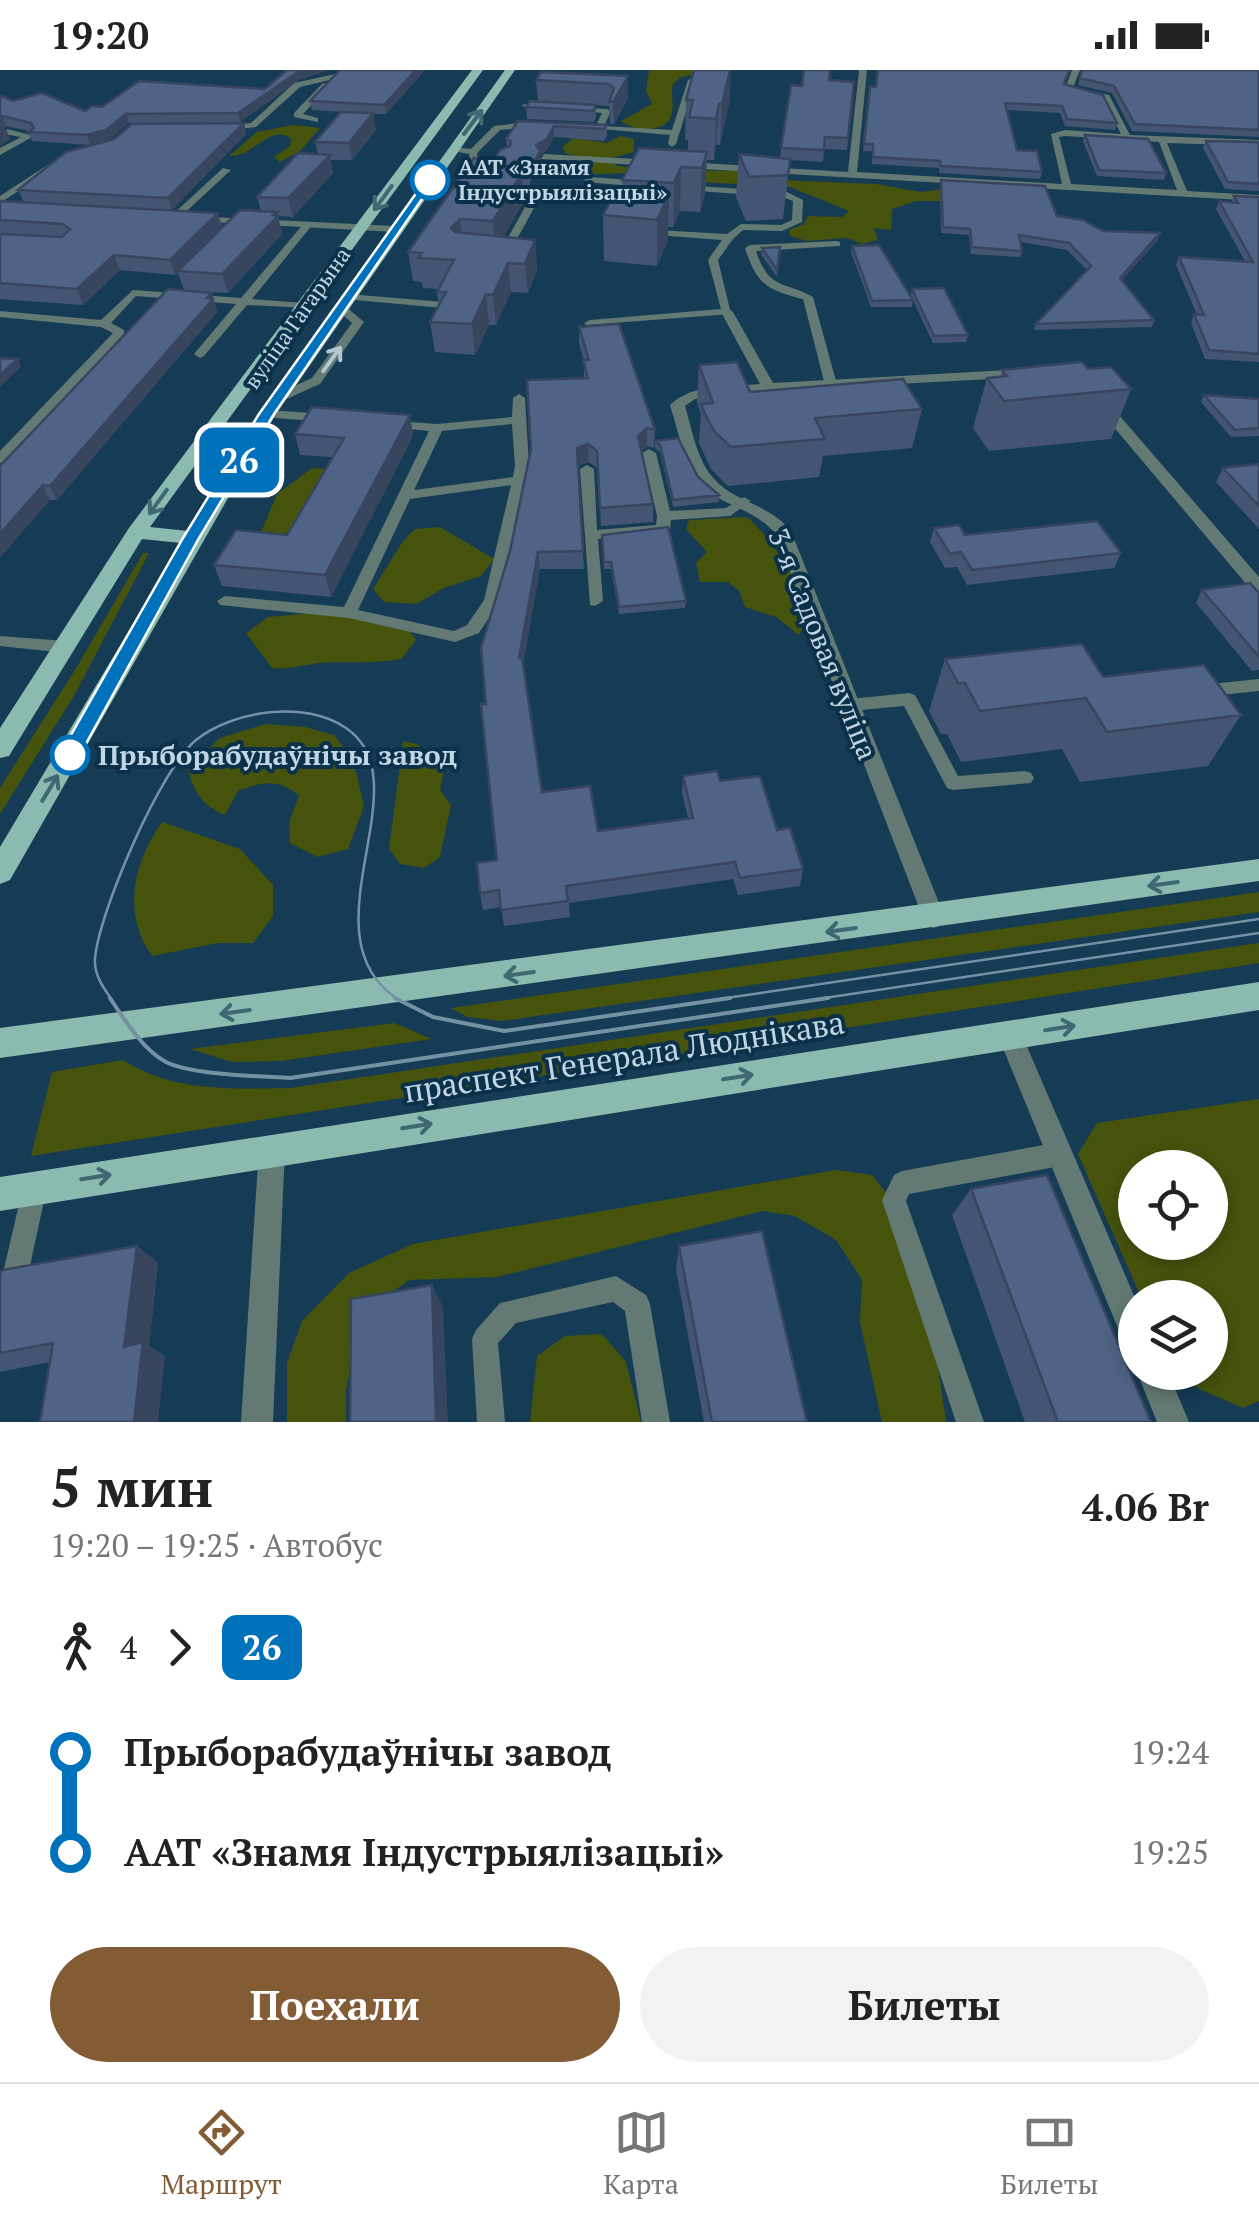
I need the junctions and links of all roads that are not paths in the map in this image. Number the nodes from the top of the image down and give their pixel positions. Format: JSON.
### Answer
{"nodes":[{"id":1,"x":478,"y":70,"type":"edge"},
{"id":2,"x":510,"y":70,"type":"edge"},
{"id":3,"x":863,"y":70,"type":"edge"},
{"id":4,"x":1076,"y":70,"type":"edge"},
{"id":5,"x":338,"y":73,"type":"edge"},
{"id":6,"x":692,"y":80,"type":"edge"},
{"id":7,"x":466,"y":88,"type":"junction"},
{"id":8,"x":497,"y":90,"type":"junction"},
{"id":9,"x":525,"y":106,"type":"edge"},
{"id":10,"x":550,"y":108,"type":"junction"},
{"id":11,"x":315,"y":120,"type":"dead end"},
{"id":12,"x":580,"y":127,"type":"edge"},
{"id":13,"x":203,"y":128,"type":"edge"},
{"id":14,"x":599,"y":128,"type":"junction"},
{"id":15,"x":7,"y":132,"type":"edge"},
{"id":16,"x":1127,"y":136,"type":"junction"},
{"id":17,"x":1162,"y":140,"type":"junction"},
{"id":18,"x":1259,"y":142,"type":"edge"},
{"id":19,"x":452,"y":150,"type":"junction"},
{"id":20,"x":0,"y":152,"type":"edge"},
{"id":21,"x":473,"y":152,"type":"junction"},
{"id":22,"x":489,"y":154,"type":"dead end"},
{"id":23,"x":544,"y":157,"type":"edge"},
{"id":24,"x":60,"y":160,"type":"edge"},
{"id":25,"x":659,"y":164,"type":"edge"},
{"id":26,"x":678,"y":165,"type":"edge"},
{"id":27,"x":226,"y":170,"type":"dead end"},
{"id":28,"x":852,"y":174,"type":"junction"},
{"id":29,"x":588,"y":180,"type":"dead end"},
{"id":30,"x":1067,"y":186,"type":"junction"},
{"id":31,"x":1183,"y":193,"type":"junction"},
{"id":32,"x":1259,"y":198,"type":"edge"},
{"id":33,"x":0,"y":200,"type":"edge"},
{"id":34,"x":261,"y":206,"type":"edge"},
{"id":35,"x":0,"y":208,"type":"edge"},
{"id":36,"x":19,"y":210,"type":"edge"},
{"id":37,"x":155,"y":217,"type":"edge"},
{"id":38,"x":174,"y":218,"type":"junction"},
{"id":39,"x":244,"y":220,"type":"junction"},
{"id":40,"x":308,"y":224,"type":"junction"},
{"id":41,"x":362,"y":227,"type":"junction"},
{"id":42,"x":395,"y":229,"type":"junction"},
{"id":43,"x":636,"y":230,"type":"edge"},
{"id":44,"x":229,"y":232,"type":"edge"},
{"id":45,"x":729,"y":238,"type":"junction"},
{"id":46,"x":836,"y":244,"type":"dead end"},
{"id":47,"x":491,"y":256,"type":"edge"},
{"id":48,"x":246,"y":302,"type":"junction"},
{"id":49,"x":344,"y":302,"type":"junction"},
{"id":50,"x":443,"y":305,"type":"edge"},
{"id":51,"x":304,"y":306,"type":"junction"},
{"id":52,"x":727,"y":312,"type":"junction"},
{"id":53,"x":0,"y":314,"type":"edge"},
{"id":54,"x":104,"y":324,"type":"junction"},
{"id":55,"x":590,"y":324,"type":"edge"},
{"id":56,"x":200,"y":354,"type":"dead end"},
{"id":57,"x":1043,"y":374,"type":"edge"},
{"id":58,"x":831,"y":385,"type":"junction"},
{"id":59,"x":769,"y":387,"type":"junction"},
{"id":60,"x":1087,"y":394,"type":"edge"},
{"id":61,"x":519,"y":398,"type":"dead end"},
{"id":62,"x":266,"y":414,"type":"junction"},
{"id":63,"x":346,"y":420,"type":"edge"},
{"id":64,"x":518,"y":420,"type":"junction"},
{"id":65,"x":364,"y":422,"type":"edge"},
{"id":66,"x":437,"y":428,"type":"junction"},
{"id":67,"x":649,"y":453,"type":"dead end"},
{"id":68,"x":0,"y":460,"type":"edge"},
{"id":69,"x":587,"y":469,"type":"dead end"},
{"id":70,"x":519,"y":480,"type":"junction"},
{"id":71,"x":404,"y":496,"type":"junction"},
{"id":72,"x":744,"y":501,"type":"junction"},
{"id":73,"x":664,"y":516,"type":"junction"},
{"id":74,"x":136,"y":532,"type":"junction"},
{"id":75,"x":590,"y":535,"type":"junction"},
{"id":76,"x":191,"y":538,"type":"junction"},
{"id":77,"x":1259,"y":588,"type":"edge"},
{"id":78,"x":225,"y":601,"type":"dead end"},
{"id":79,"x":595,"y":601,"type":"dead end"},
{"id":80,"x":349,"y":613,"type":"junction"},
{"id":81,"x":0,"y":641,"type":"edge"},
{"id":82,"x":66,"y":647,"type":"junction"},
{"id":83,"x":1259,"y":685,"type":"edge"},
{"id":84,"x":40,"y":688,"type":"junction"},
{"id":85,"x":1181,"y":694,"type":"edge"},
{"id":86,"x":929,"y":696,"type":"dead end"},
{"id":87,"x":910,"y":699,"type":"junction"},
{"id":88,"x":850,"y":705,"type":"junction"},
{"id":89,"x":0,"y":737,"type":"edge"},
{"id":90,"x":0,"y":749,"type":"edge"},
{"id":91,"x":1025,"y":778,"type":"dead end"},
{"id":92,"x":1259,"y":870,"type":"edge"},
{"id":93,"x":0,"y":872,"type":"edge"},
{"id":94,"x":934,"y":918,"type":"junction"},
{"id":95,"x":1259,"y":996,"type":"edge"},
{"id":96,"x":1010,"y":1036,"type":"junction"},
{"id":97,"x":2,"y":1041,"type":"edge"},
{"id":98,"x":272,"y":1148,"type":"junction"},
{"id":99,"x":1060,"y":1154,"type":"junction"},
{"id":100,"x":35,"y":1186,"type":"junction"},
{"id":101,"x":0,"y":1194,"type":"edge"},
{"id":102,"x":12,"y":1290,"type":"edge"},
{"id":103,"x":1118,"y":1292,"type":"edge"},
{"id":104,"x":1160,"y":1390,"type":"edge"},
{"id":105,"x":257,"y":1422,"type":"edge"},
{"id":106,"x":491,"y":1422,"type":"edge"},
{"id":107,"x":656,"y":1422,"type":"edge"},
{"id":108,"x":970,"y":1422,"type":"edge"},
{"id":109,"x":1173,"y":1422,"type":"edge"}],
"edges":[{"from":1,"to":7,"type":"main road","name":"вуліца Гагарына"},
{"from":2,"to":8,"type":"main road","name":"вуліца Гагарына"},
{"from":3,"to":28,"type":"lane"},
{"from":4,"to":16,"type":"lane"},
{"from":5,"to":11,"type":"lane"},
{"from":5,"to":13,"type":"lane"},
{"from":6,"to":14,"type":"lane"},
{"from":7,"to":8,"type":"main road"},
{"from":7,"to":41,"type":"main road","name":"вуліца Гагарына","one_way":true},
{"from":19,"to":8,"type":"main road","name":"вуліца Гагарына","one_way":true},
{"from":9,"to":10,"type":"lane"},
{"from":10,"to":14,"type":"lane"},
{"from":10,"to":21,"type":"lane"},
{"from":12,"to":14,"type":"lane"},
{"from":15,"to":20,"type":"lane"},
{"from":16,"to":17,"type":"lane"},
{"from":16,"to":30,"type":"lane"},
{"from":17,"to":18,"type":"lane"},
{"from":17,"to":31,"type":"lane"},
{"from":19,"to":21,"type":"lane"},
{"from":19,"to":42,"type":"main road","name":"вуліца Гагарына"},
{"from":21,"to":22,"type":"lane"},
{"from":21,"to":47,"type":"lane"},
{"from":23,"to":25,"type":"lane"},
{"from":24,"to":33,"type":"lane"},
{"from":26,"to":28,"type":"lane"},
{"from":27,"to":38,"type":"lane"},
{"from":28,"to":30,"type":"lane"},
{"from":29,"to":45,"type":"lane"},
{"from":30,"to":31,"type":"lane"},
{"from":31,"to":32,"type":"lane"},
{"from":34,"to":39,"type":"lane"},
{"from":35,"to":36,"type":"street"},
{"from":37,"to":38,"type":"street"},
{"from":38,"to":39,"type":"street"},
{"from":39,"to":40,"type":"street"},
{"from":39,"to":44,"type":"lane"},
{"from":40,"to":41,"type":"street"},
{"from":40,"to":48,"type":"lane"},
{"from":41,"to":42,"type":"street"},
{"from":41,"to":51,"type":"main road","name":"вуліца Гагарына"},
{"from":42,"to":49,"type":"main road","name":"вуліца Гагарына"},
{"from":43,"to":45,"type":"lane"},
{"from":45,"to":52,"type":"lane"},
{"from":46,"to":58,"type":"lane"},
{"from":48,"to":51,"type":"lane"},
{"from":48,"to":54,"type":"lane"},
{"from":48,"to":56,"type":"lane"},
{"from":49,"to":50,"type":"lane"},
{"from":62,"to":49,"type":"main road","name":"вуліца Гагарына","one_way":true},
{"from":51,"to":74,"type":"main road","name":"вуліца Гагарына","one_way":true},
{"from":52,"to":55,"type":"lane"},
{"from":52,"to":59,"type":"street"},
{"from":53,"to":54,"type":"lane"},
{"from":54,"to":68,"type":"lane"},
{"from":57,"to":58,"type":"street"},
{"from":58,"to":59,"type":"street"},
{"from":59,"to":72,"type":"street","name":"3-я Садовая вуліца"},
{"from":60,"to":77,"type":"street"},
{"from":61,"to":64,"type":"lane"},
{"from":62,"to":63,"type":"lane"},
{"from":62,"to":76,"type":"main road","name":"вуліца Гагарына"},
{"from":64,"to":66,"type":"lane"},
{"from":64,"to":70,"type":"lane"},
{"from":65,"to":66,"type":"lane"},
{"from":66,"to":71,"type":"lane"},
{"from":67,"to":73,"type":"lane"},
{"from":69,"to":75,"type":"lane"},
{"from":70,"to":71,"type":"lane"},
{"from":70,"to":80,"type":"lane"},
{"from":71,"to":80,"type":"lane"},
{"from":72,"to":73,"type":"lane"},
{"from":72,"to":88,"type":"street","name":"3-я Садовая вуліца"},
{"from":73,"to":75,"type":"lane"},
{"from":74,"to":76,"type":"main road"},
{"from":74,"to":82,"type":"main road","name":"вуліца Гагарына"},
{"from":75,"to":79,"type":"lane"},
{"from":93,"to":76,"type":"main road","name":"вуліца Гагарына","one_way":true},
{"from":78,"to":80,"type":"lane"},
{"from":81,"to":82,"type":"lane"},
{"from":82,"to":84,"type":"main road","name":"вуліца Гагарына"},
{"from":83,"to":85,"type":"lane"},
{"from":84,"to":89,"type":"main road","name":"вуліца Гагарына"},
{"from":84,"to":90,"type":"main road","name":"вуліца Гагарына"},
{"from":86,"to":87,"type":"lane"},
{"from":87,"to":88,"type":"lane"},
{"from":87,"to":91,"type":"lane"},
{"from":88,"to":94,"type":"street","name":"3-я Садовая вуліца"},
{"from":92,"to":94,"type":"main road","one_way":true},
{"from":94,"to":97,"type":"main road","one_way":true},
{"from":96,"to":95,"type":"main road","name":"праспект Генерала Люднікава","one_way":true},
{"from":98,"to":96,"type":"main road","name":"праспект Генерала Люднікава","one_way":true},
{"from":96,"to":99,"type":"street"},
{"from":100,"to":98,"type":"main road","name":"праспект Генерала Люднікава","one_way":true},
{"from":98,"to":105,"type":"street"},
{"from":99,"to":103,"type":"street"},
{"from":99,"to":108,"type":"lane"},
{"from":100,"to":101,"type":"main road","name":"праспект Генерала Люднікава"},
{"from":100,"to":102,"type":"lane"},
{"from":104,"to":109,"type":"street"},
{"from":106,"to":107,"type":"lane"}]}
